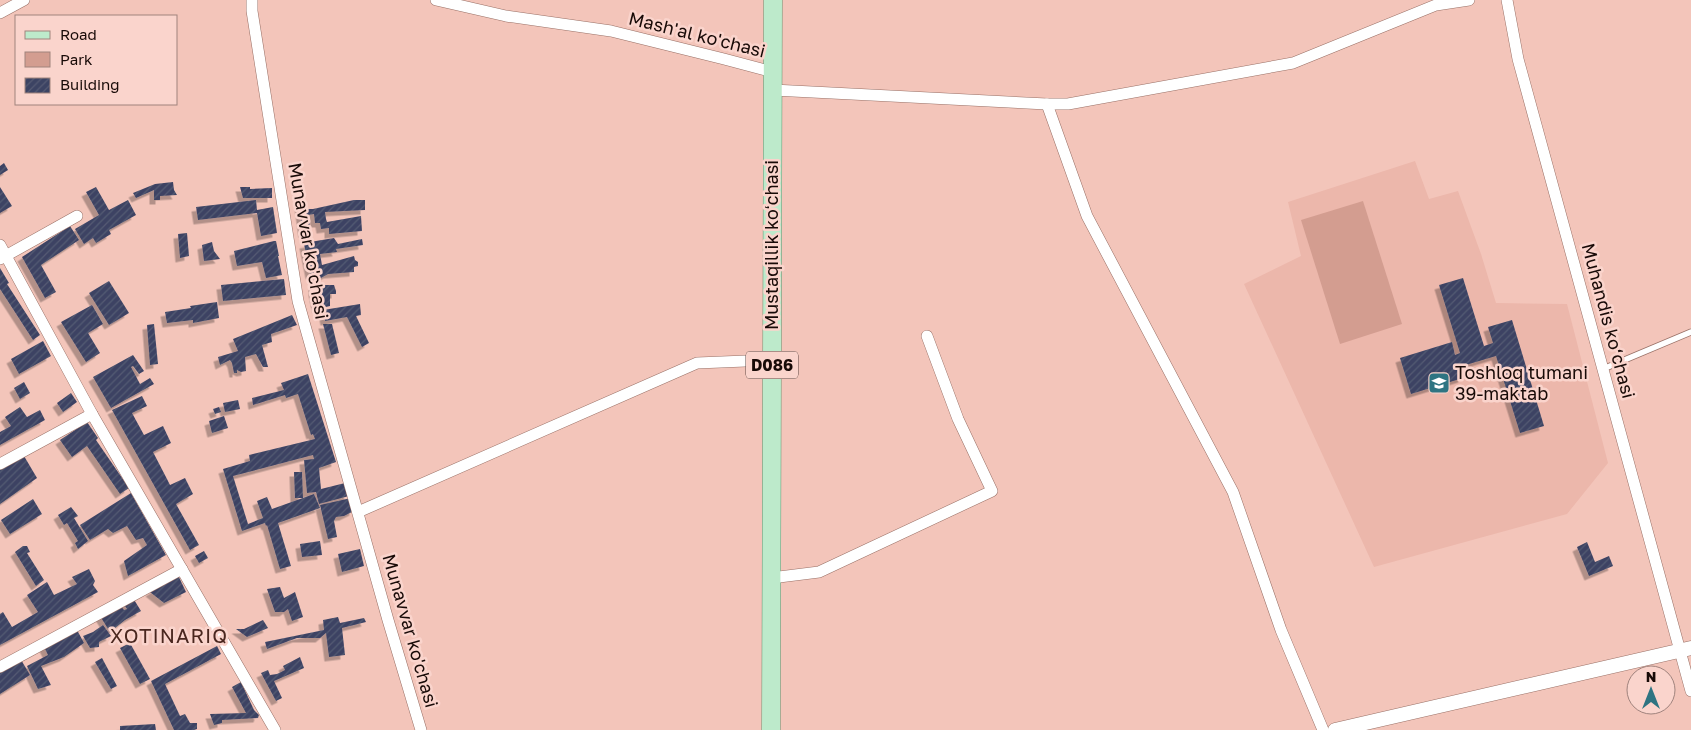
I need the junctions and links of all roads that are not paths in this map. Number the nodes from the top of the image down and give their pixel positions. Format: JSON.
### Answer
{"nodes":[{"id":1,"x":24,"y":0,"type":"edge"},
{"id":2,"x":252,"y":0,"type":"edge"},
{"id":3,"x":436,"y":0,"type":"edge"},
{"id":4,"x":773,"y":0,"type":"edge"},
{"id":5,"x":1469,"y":0,"type":"edge"},
{"id":6,"x":1507,"y":0,"type":"edge"},
{"id":7,"x":0,"y":13,"type":"edge"},
{"id":8,"x":773,"y":72,"type":"junction"},
{"id":9,"x":773,"y":90,"type":"junction"},
{"id":10,"x":1047,"y":104,"type":"junction"},
{"id":11,"x":77,"y":216,"type":"dead end"},
{"id":12,"x":0,"y":245,"type":"edge"},
{"id":13,"x":3,"y":257,"type":"edge"},
{"id":14,"x":1691,"y":332,"type":"edge"},
{"id":15,"x":927,"y":336,"type":"dead end"},
{"id":16,"x":772,"y":360,"type":"junction"},
{"id":17,"x":1603,"y":368,"type":"junction"},
{"id":18,"x":92,"y":414,"type":"junction"},
{"id":19,"x":0,"y":464,"type":"edge"},
{"id":20,"x":358,"y":512,"type":"junction"},
{"id":21,"x":182,"y":569,"type":"junction"},
{"id":22,"x":771,"y":578,"type":"junction"},
{"id":23,"x":1685,"y":649,"type":"edge"},
{"id":24,"x":0,"y":667,"type":"edge"},
{"id":25,"x":1691,"y":691,"type":"edge"},
{"id":26,"x":274,"y":730,"type":"edge"},
{"id":27,"x":421,"y":730,"type":"edge"},
{"id":28,"x":771,"y":730,"type":"edge"},
{"id":29,"x":1322,"y":730,"type":"edge"},
{"id":30,"x":1336,"y":730,"type":"edge"}],
"edges":[{"from":1,"to":7,"type":"street"},
{"from":2,"to":20,"type":"street","name":"Munavvar ko'chasi"},
{"from":3,"to":8,"type":"street","name":"Mash'al ko'chasi"},
{"from":4,"to":8,"type":"main road","name":"Mustaqillik koʻchasi","number":"D086"},
{"from":5,"to":10,"type":"street"},
{"from":6,"to":17,"type":"street","name":"Muhandis ko‘chasi"},
{"from":8,"to":9,"type":"main road","name":"Mustaqillik koʻchasi","number":"D086"},
{"from":9,"to":10,"type":"street"},
{"from":9,"to":16,"type":"main road","name":"Mustaqillik koʻchasi","number":"D086"},
{"from":10,"to":29,"type":"street"},
{"from":11,"to":13,"type":"street"},
{"from":12,"to":13,"type":"street"},
{"from":13,"to":18,"type":"street"},
{"from":14,"to":17,"type":"lane"},
{"from":15,"to":22,"type":"street"},
{"from":16,"to":20,"type":"street"},
{"from":16,"to":22,"type":"main road","name":"Mustaqillik koʻchasi","number":"D086"},
{"from":17,"to":23,"type":"street","name":"Muhandis ko‘chasi"},
{"from":18,"to":19,"type":"street"},
{"from":18,"to":21,"type":"street"},
{"from":20,"to":27,"type":"street","name":"Munavvar ko'chasi"},
{"from":21,"to":24,"type":"street"},
{"from":21,"to":26,"type":"street"},
{"from":22,"to":28,"type":"main road","name":"Mustaqillik koʻchasi","number":"D086"},
{"from":23,"to":25,"type":"street","name":"Muhandis ko‘chasi"},
{"from":23,"to":30,"type":"street"}]}
